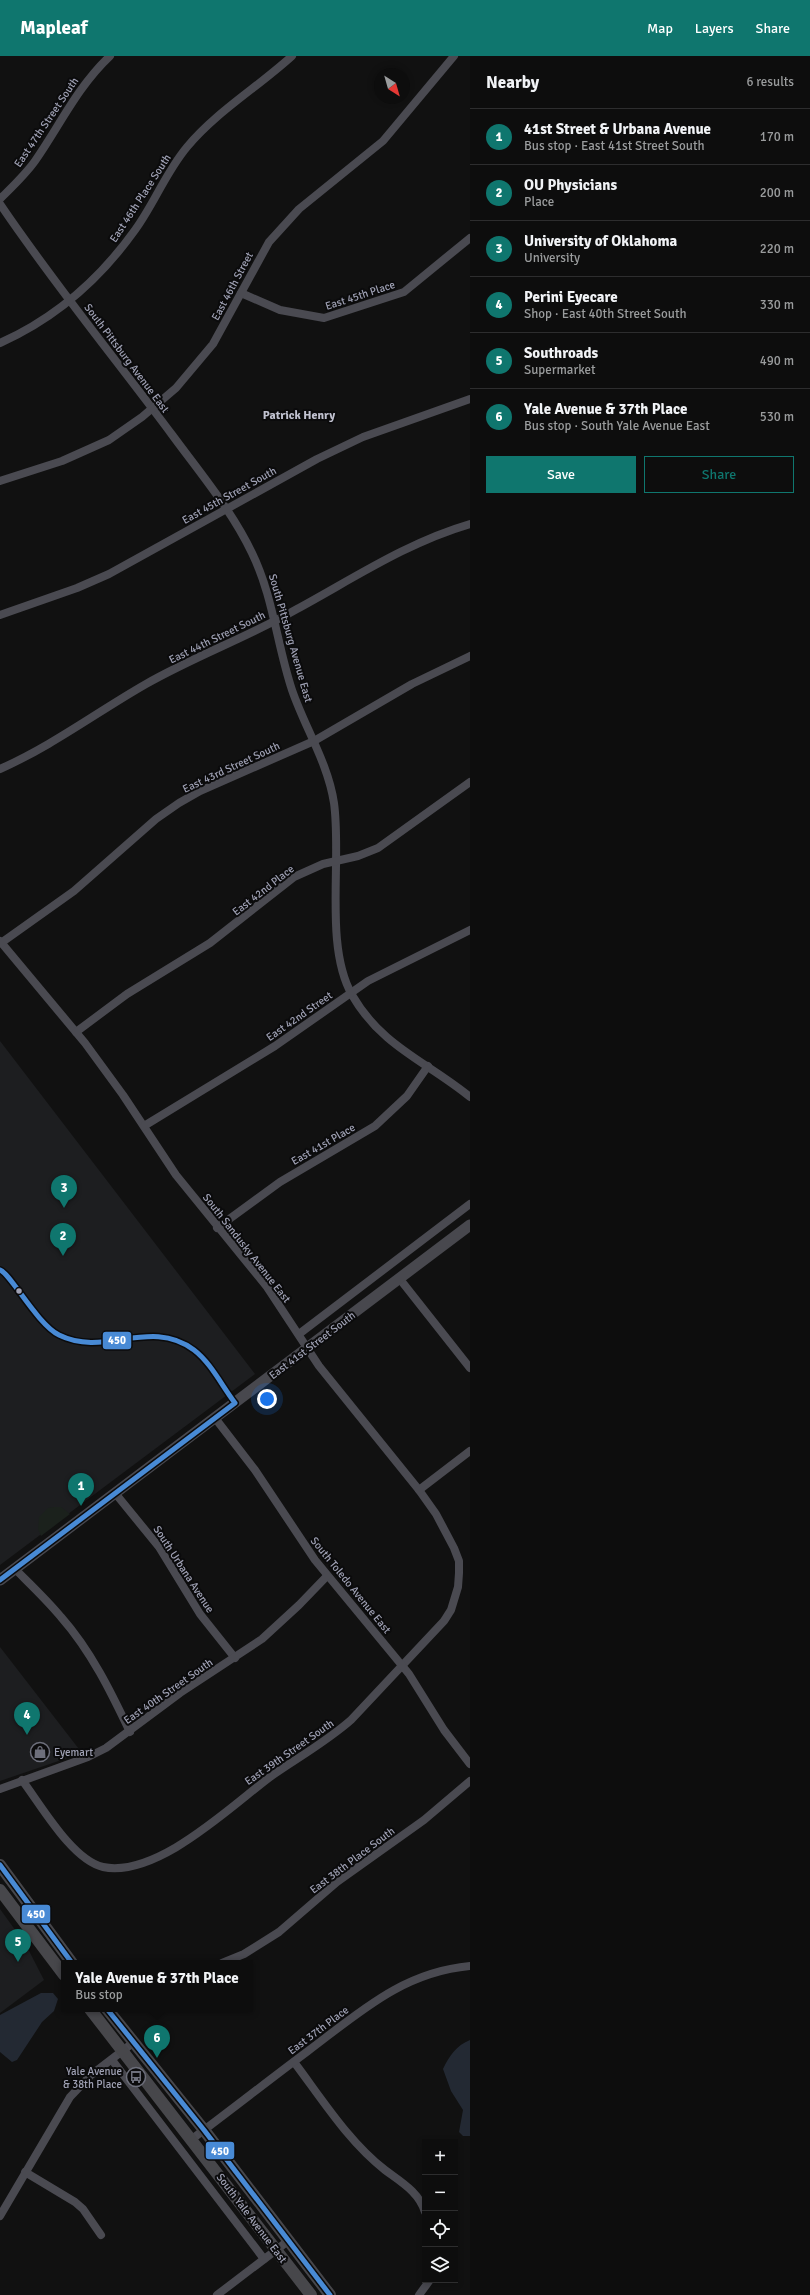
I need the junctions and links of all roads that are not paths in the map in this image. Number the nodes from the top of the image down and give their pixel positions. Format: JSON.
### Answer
{"nodes":[{"id":1,"x":110,"y":56,"type":"edge"},
{"id":2,"x":292,"y":56,"type":"edge"},
{"id":3,"x":454,"y":56,"type":"edge"},
{"id":4,"x":0,"y":199,"type":"edge"},
{"id":5,"x":0,"y":204,"type":"edge"},
{"id":6,"x":470,"y":238,"type":"edge"},
{"id":7,"x":241,"y":292,"type":"junction"},
{"id":8,"x":71,"y":301,"type":"junction"},
{"id":9,"x":0,"y":343,"type":"edge"},
{"id":10,"x":470,"y":399,"type":"edge"},
{"id":11,"x":153,"y":409,"type":"junction"},
{"id":12,"x":0,"y":481,"type":"edge"},
{"id":13,"x":227,"y":509,"type":"junction"},
{"id":14,"x":470,"y":524,"type":"edge"},
{"id":15,"x":0,"y":615,"type":"edge"},
{"id":16,"x":274,"y":622,"type":"junction"},
{"id":17,"x":470,"y":656,"type":"edge"},
{"id":18,"x":314,"y":740,"type":"junction"},
{"id":19,"x":0,"y":769,"type":"edge"},
{"id":20,"x":470,"y":782,"type":"edge"},
{"id":21,"x":336,"y":861,"type":"junction"},
{"id":22,"x":470,"y":930,"type":"edge"},
{"id":23,"x":0,"y":942,"type":"edge"},
{"id":24,"x":350,"y":992,"type":"junction"},
{"id":25,"x":76,"y":1032,"type":"junction"},
{"id":26,"x":428,"y":1066,"type":"junction"},
{"id":27,"x":470,"y":1097,"type":"edge"},
{"id":28,"x":144,"y":1126,"type":"junction"},
{"id":29,"x":470,"y":1204,"type":"edge"},
{"id":30,"x":470,"y":1225,"type":"edge"},
{"id":31,"x":217,"y":1228,"type":"junction"},
{"id":32,"x":399,"y":1278,"type":"junction"},
{"id":33,"x":299,"y":1334,"type":"junction"},
{"id":34,"x":308,"y":1348,"type":"junction"},
{"id":35,"x":470,"y":1368,"type":"edge"},
{"id":36,"x":216,"y":1418,"type":"junction"},
{"id":37,"x":470,"y":1451,"type":"edge"},
{"id":38,"x":419,"y":1490,"type":"junction"},
{"id":39,"x":114,"y":1493,"type":"junction"},
{"id":40,"x":15,"y":1569,"type":"junction"},
{"id":41,"x":327,"y":1576,"type":"junction"},
{"id":42,"x":0,"y":1580,"type":"edge"},
{"id":43,"x":444,"y":1621,"type":"joint"},
{"id":44,"x":235,"y":1658,"type":"junction"},
{"id":45,"x":402,"y":1666,"type":"junction"},
{"id":46,"x":130,"y":1732,"type":"junction"},
{"id":47,"x":470,"y":1764,"type":"edge"},
{"id":48,"x":22,"y":1780,"type":"junction"},
{"id":49,"x":470,"y":1781,"type":"edge"},
{"id":50,"x":0,"y":1788,"type":"edge"},
{"id":51,"x":0,"y":1865,"type":"edge"},
{"id":52,"x":0,"y":1890,"type":"edge"},
{"id":53,"x":70,"y":1960,"type":"edge"},
{"id":54,"x":229,"y":1960,"type":"edge"},
{"id":55,"x":470,"y":1966,"type":"edge"},
{"id":56,"x":61,"y":1971,"type":"edge"},
{"id":57,"x":92,"y":2012,"type":"edge"},
{"id":58,"x":110,"y":2012,"type":"edge"},
{"id":59,"x":134,"y":2042,"type":"junction"},
{"id":60,"x":123,"y":2051,"type":"junction"},
{"id":61,"x":112,"y":2060,"type":"junction"},
{"id":62,"x":294,"y":2062,"type":"junction"},
{"id":63,"x":204,"y":2130,"type":"junction"},
{"id":64,"x":192,"y":2139,"type":"junction"},
{"id":65,"x":26,"y":2172,"type":"junction"},
{"id":66,"x":424,"y":2211,"type":"edge"},
{"id":67,"x":0,"y":2216,"type":"edge"},
{"id":68,"x":101,"y":2235,"type":"dead end"},
{"id":69,"x":288,"y":2241,"type":"junction"},
{"id":70,"x":276,"y":2250,"type":"junction"},
{"id":71,"x":264,"y":2259,"type":"junction"},
{"id":72,"x":428,"y":2283,"type":"edge"},
{"id":73,"x":217,"y":2295,"type":"edge"},
{"id":74,"x":311,"y":2295,"type":"edge"},
{"id":75,"x":330,"y":2295,"type":"edge"},
{"id":76,"x":419,"y":2295,"type":"edge"}],
"edges":[{"from":1,"to":4,"type":"street","name":"East 47th Street South"},
{"from":2,"to":8,"type":"street","name":"East 46th Place South"},
{"from":3,"to":7,"type":"street","name":"East 46th Street"},
{"from":5,"to":8,"type":"street","name":"South Pittsburg Avenue East"},
{"from":6,"to":7,"type":"street","name":"East 45th Place"},
{"from":7,"to":11,"type":"street","name":"East 46th Street"},
{"from":8,"to":9,"type":"street","name":"East 46th Place South"},
{"from":8,"to":11,"type":"street","name":"South Pittsburg Avenue East"},
{"from":10,"to":13,"type":"street","name":"East 45th Street South"},
{"from":11,"to":12,"type":"street","name":"East 46th Street"},
{"from":11,"to":13,"type":"street","name":"South Pittsburg Avenue East"},
{"from":13,"to":15,"type":"street","name":"East 45th Street South"},
{"from":13,"to":16,"type":"street","name":"South Pittsburg Avenue East"},
{"from":14,"to":16,"type":"street","name":"East 44th Street South"},
{"from":16,"to":18,"type":"street","name":"South Pittsburg Avenue East"},
{"from":16,"to":19,"type":"street","name":"East 44th Street South"},
{"from":17,"to":18,"type":"street","name":"East 43rd Street South"},
{"from":18,"to":21,"type":"street","name":"South Pittsburg Avenue East"},
{"from":18,"to":23,"type":"street","name":"East 43rd Street South"},
{"from":20,"to":21,"type":"street","name":"East 42nd Place"},
{"from":21,"to":24,"type":"street","name":"South Pittsburg Avenue East"},
{"from":21,"to":25,"type":"street","name":"East 42nd Place"},
{"from":22,"to":24,"type":"street","name":"East 42nd Street"},
{"from":23,"to":25,"type":"street","name":"South Sandusky Avenue East"},
{"from":24,"to":26,"type":"street","name":"South Pittsburg Avenue East"},
{"from":24,"to":28,"type":"street","name":"East 42nd Street"},
{"from":25,"to":28,"type":"street","name":"South Sandusky Avenue East"},
{"from":26,"to":27,"type":"street","name":"South Pittsburg Avenue East"},
{"from":26,"to":31,"type":"street","name":"East 41st Place"},
{"from":28,"to":31,"type":"street","name":"South Sandusky Avenue East"},
{"from":29,"to":33,"type":"street","name":"East 41st Street South"},
{"from":30,"to":32,"type":"main road","name":"East 41st Street South"},
{"from":31,"to":33,"type":"street","name":"South Sandusky Avenue East"},
{"from":32,"to":34,"type":"main road","name":"East 41st Street South"},
{"from":32,"to":35,"type":"street"},
{"from":33,"to":34,"type":"street","name":"South Sandusky Avenue East"},
{"from":34,"to":36,"type":"main road","name":"East 41st Street South"},
{"from":34,"to":38,"type":"street","name":"South Sandusky Avenue East"},
{"from":36,"to":39,"type":"main road","name":"East 41st Street South"},
{"from":36,"to":41,"type":"street","name":"South Toledo Avenue East"},
{"from":37,"to":38,"type":"street"},
{"from":38,"to":43,"type":"street","name":"South Sandusky Avenue East"},
{"from":39,"to":40,"type":"main road","name":"East 41st Street South"},
{"from":39,"to":44,"type":"street","name":"South Urbana Avenue"},
{"from":40,"to":42,"type":"main road","name":"East 41st Street South"},
{"from":40,"to":46,"type":"street"},
{"from":41,"to":44,"type":"street","name":"East 40th Street South"},
{"from":41,"to":45,"type":"street","name":"South Toledo Avenue East"},
{"from":43,"to":45,"type":"street","name":"East 39th Street South"},
{"from":44,"to":46,"type":"street","name":"East 40th Street South"},
{"from":45,"to":47,"type":"street","name":"South Toledo Avenue East"},
{"from":45,"to":48,"type":"street","name":"East 39th Street South"},
{"from":46,"to":48,"type":"street","name":"East 40th Street South"},
{"from":48,"to":50,"type":"street","name":"East 40th Street South"},
{"from":49,"to":54,"type":"street","name":"East 38th Place South"},
{"from":51,"to":53,"type":"main road"},
{"from":52,"to":56,"type":"main road"},
{"from":55,"to":62,"type":"street","name":"East 37th Place"},
{"from":57,"to":60,"type":"main road","name":"South Yale Avenue East"},
{"from":58,"to":59,"type":"main road","name":"South Yale Avenue East"},
{"from":59,"to":60,"type":"street"},
{"from":59,"to":63,"type":"main road","name":"South Yale Avenue East"},
{"from":60,"to":61,"type":"street"},
{"from":60,"to":64,"type":"main road","name":"South Yale Avenue East"},
{"from":61,"to":65,"type":"street"},
{"from":61,"to":71,"type":"street","name":"South Yale Avenue East"},
{"from":62,"to":63,"type":"street","name":"East 37th Place"},
{"from":62,"to":66,"type":"street"},
{"from":63,"to":64,"type":"street","name":"East 37th Place"},
{"from":63,"to":69,"type":"main road","name":"South Yale Avenue East"},
{"from":64,"to":70,"type":"main road","name":"South Yale Avenue East"},
{"from":65,"to":67,"type":"street"},
{"from":65,"to":68,"type":"street"},
{"from":69,"to":70,"type":"street"},
{"from":69,"to":75,"type":"main road","name":"South Yale Avenue East"},
{"from":70,"to":71,"type":"street"},
{"from":70,"to":74,"type":"main road","name":"South Yale Avenue East"},
{"from":71,"to":73,"type":"street"},
{"from":72,"to":76,"type":"street"}]}
